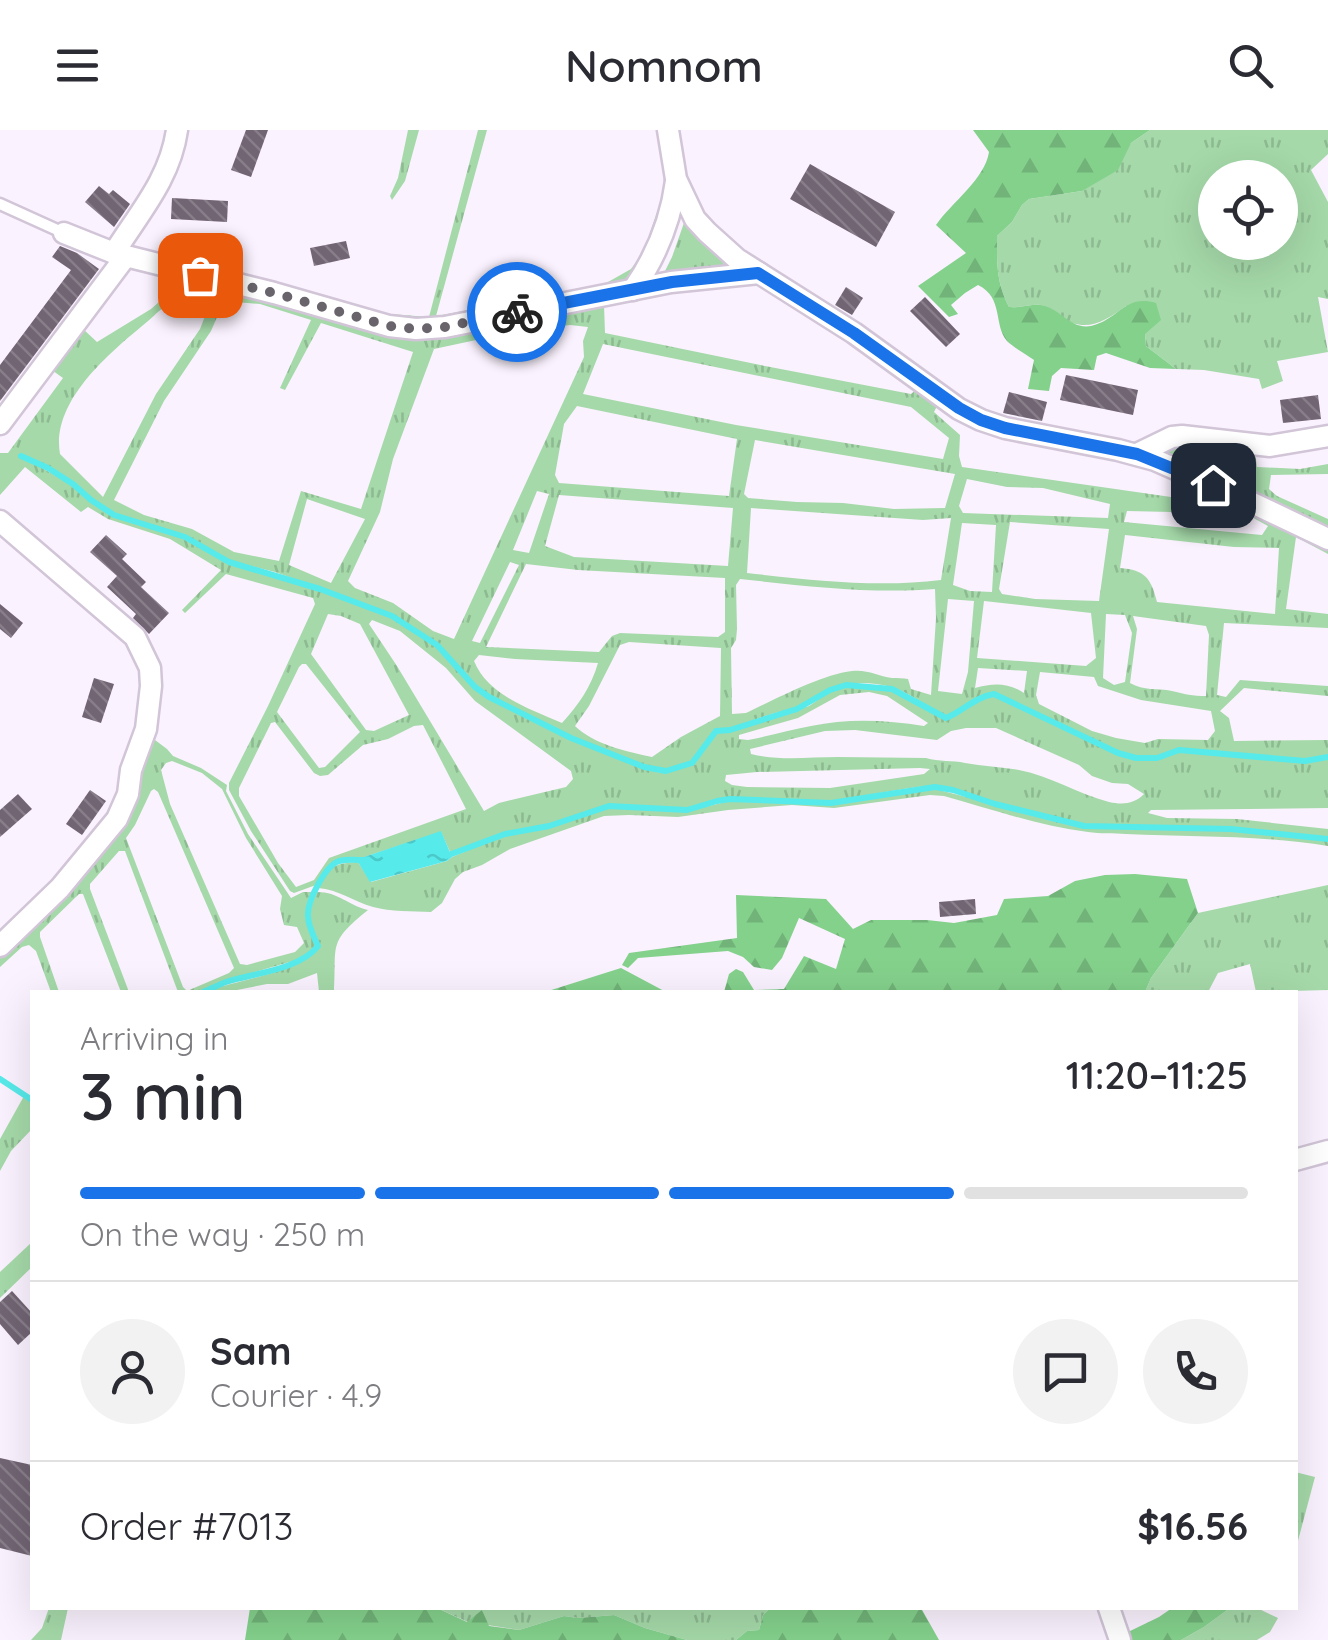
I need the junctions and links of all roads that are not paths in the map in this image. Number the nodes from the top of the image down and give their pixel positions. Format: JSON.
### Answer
{"nodes":[{"id":1,"x":177,"y":130,"type":"edge"},
{"id":2,"x":668,"y":130,"type":"edge"},
{"id":3,"x":676,"y":180,"type":"junction"},
{"id":4,"x":0,"y":204,"type":"edge"},
{"id":5,"x":64,"y":233,"type":"joint"},
{"id":6,"x":120,"y":255,"type":"junction"},
{"id":7,"x":758,"y":273,"type":"junction"},
{"id":8,"x":632,"y":290,"type":"junction"},
{"id":9,"x":0,"y":424,"type":"edge"},
{"id":10,"x":1328,"y":436,"type":"edge"},
{"id":11,"x":1137,"y":454,"type":"junction"},
{"id":12,"x":0,"y":522,"type":"edge"},
{"id":13,"x":1328,"y":539,"type":"edge"},
{"id":14,"x":0,"y":946,"type":"edge"},
{"id":15,"x":1328,"y":1151,"type":"edge"},
{"id":16,"x":1298,"y":1159,"type":"edge"},
{"id":17,"x":1110,"y":1610,"type":"edge"},
{"id":18,"x":1120,"y":1640,"type":"edge"}],
"edges":[{"from":1,"to":6,"type":"street"},
{"from":2,"to":3,"type":"street"},
{"from":3,"to":7,"type":"street"},
{"from":3,"to":8,"type":"street"},
{"from":4,"to":5,"type":"lane"},
{"from":5,"to":6,"type":"street"},
{"from":6,"to":8,"type":"street"},
{"from":6,"to":9,"type":"street"},
{"from":7,"to":8,"type":"street"},
{"from":7,"to":11,"type":"street"},
{"from":10,"to":11,"type":"street"},
{"from":11,"to":13,"type":"street"},
{"from":12,"to":14,"type":"street"},
{"from":15,"to":16,"type":"street"},
{"from":17,"to":18,"type":"street"}]}
